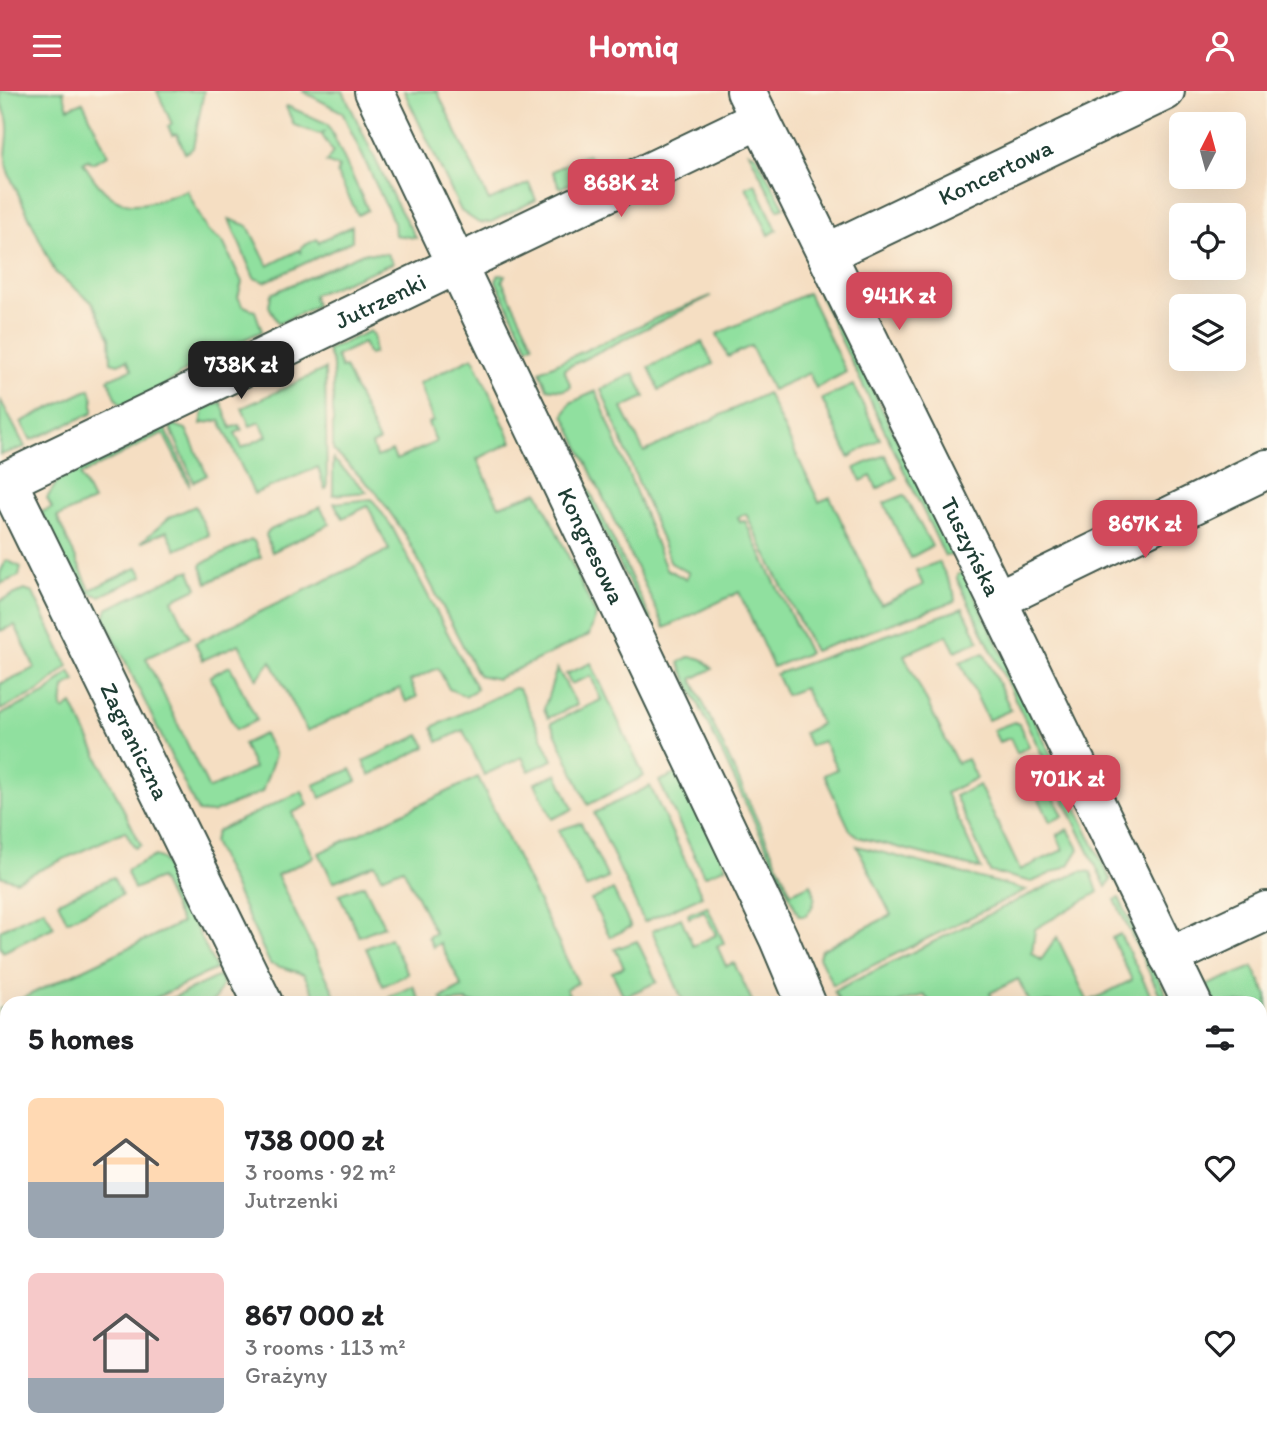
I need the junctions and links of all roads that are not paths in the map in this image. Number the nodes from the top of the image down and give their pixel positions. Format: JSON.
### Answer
{"nodes":[{"id":1,"x":374,"y":91,"type":"edge"},
{"id":2,"x":1165,"y":91,"type":"edge"},
{"id":3,"x":753,"y":105,"type":"edge"},
{"id":4,"x":827,"y":253,"type":"junction"},
{"id":5,"x":456,"y":264,"type":"junction"},
{"id":6,"x":1267,"y":469,"type":"edge"},
{"id":7,"x":3,"y":483,"type":"edge"},
{"id":8,"x":997,"y":600,"type":"junction"},
{"id":9,"x":1267,"y":911,"type":"edge"},
{"id":10,"x":1169,"y":957,"type":"junction"},
{"id":11,"x":260,"y":996,"type":"edge"},
{"id":12,"x":803,"y":996,"type":"edge"},
{"id":13,"x":1188,"y":996,"type":"edge"}],
"edges":[{"from":1,"to":5,"type":"street","name":"Kongresowa"},
{"from":2,"to":4,"type":"street","name":"Koncertowa"},
{"from":3,"to":4,"type":"street","name":"Tuszyńska"},
{"from":3,"to":5,"type":"street","name":"Jutrzenki"},
{"from":4,"to":8,"type":"street","name":"Tuszyńska"},
{"from":5,"to":7,"type":"street","name":"Jutrzenki"},
{"from":5,"to":12,"type":"street","name":"Kongresowa"},
{"from":6,"to":8,"type":"street"},
{"from":7,"to":11,"type":"street","name":"Zagraniczna"},
{"from":8,"to":10,"type":"street","name":"Tuszyńska"},
{"from":9,"to":10,"type":"street"},
{"from":10,"to":13,"type":"street","name":"Tuszyńska"}]}
